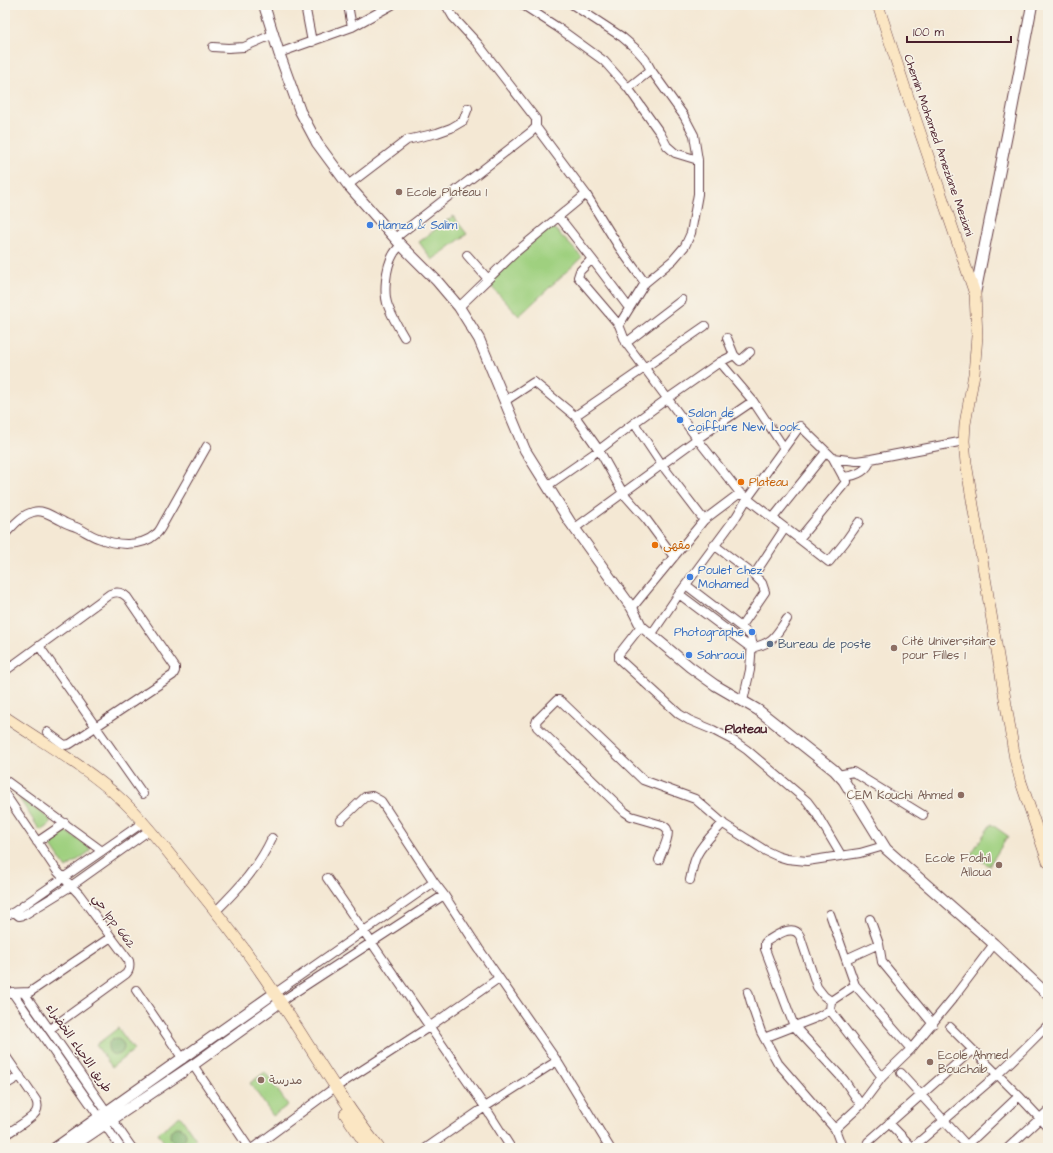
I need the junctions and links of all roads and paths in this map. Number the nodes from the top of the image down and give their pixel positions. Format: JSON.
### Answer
{"nodes":[{"id":1,"x":264,"y":5,"type":"edge"},
{"id":2,"x":306,"y":5,"type":"edge"},
{"id":3,"x":348,"y":5,"type":"edge"},
{"id":4,"x":390,"y":5,"type":"edge"},
{"id":5,"x":446,"y":5,"type":"edge"},
{"id":6,"x":524,"y":5,"type":"edge"},
{"id":7,"x":573,"y":5,"type":"edge"},
{"id":8,"x":878,"y":5,"type":"edge"},
{"id":9,"x":1032,"y":5,"type":"edge"},
{"id":10,"x":352,"y":27,"type":"junction"},
{"id":11,"x":274,"y":34,"type":"junction"},
{"id":12,"x":312,"y":42,"type":"junction"},
{"id":13,"x":213,"y":47,"type":"dead end"},
{"id":14,"x":279,"y":53,"type":"junction"},
{"id":15,"x":651,"y":70,"type":"junction"},
{"id":16,"x":628,"y":88,"type":"junction"},
{"id":17,"x":468,"y":108,"type":"dead end"},
{"id":18,"x":536,"y":127,"type":"junction"},
{"id":19,"x":698,"y":160,"type":"junction"},
{"id":20,"x":348,"y":185,"type":"junction"},
{"id":21,"x":586,"y":194,"type":"junction"},
{"id":22,"x":559,"y":216,"type":"junction"},
{"id":23,"x":398,"y":242,"type":"junction"},
{"id":24,"x":467,"y":256,"type":"dead end"},
{"id":25,"x":592,"y":259,"type":"junction"},
{"id":26,"x":488,"y":279,"type":"junction"},
{"id":27,"x":645,"y":283,"type":"junction"},
{"id":28,"x":975,"y":294,"type":"junction"},
{"id":29,"x":682,"y":300,"type":"dead end"},
{"id":30,"x":459,"y":307,"type":"junction"},
{"id":31,"x":629,"y":308,"type":"junction"},
{"id":32,"x":619,"y":325,"type":"junction"},
{"id":33,"x":705,"y":326,"type":"dead end"},
{"id":34,"x":404,"y":337,"type":"dead end"},
{"id":35,"x":727,"y":338,"type":"dead end"},
{"id":36,"x":626,"y":343,"type":"junction"},
{"id":37,"x":750,"y":352,"type":"dead end"},
{"id":38,"x":734,"y":355,"type":"junction"},
{"id":39,"x":720,"y":362,"type":"junction"},
{"id":40,"x":644,"y":368,"type":"junction"},
{"id":41,"x":667,"y":399,"type":"junction"},
{"id":42,"x":505,"y":401,"type":"junction"},
{"id":43,"x":753,"y":401,"type":"junction"},
{"id":44,"x":575,"y":416,"type":"junction"},
{"id":45,"x":634,"y":423,"type":"junction"},
{"id":46,"x":697,"y":439,"type":"junction"},
{"id":47,"x":964,"y":441,"type":"junction"},
{"id":48,"x":207,"y":446,"type":"dead end"},
{"id":49,"x":784,"y":448,"type":"junction"},
{"id":50,"x":600,"y":450,"type":"junction"},
{"id":51,"x":830,"y":455,"type":"junction"},
{"id":52,"x":871,"y":459,"type":"junction"},
{"id":53,"x":662,"y":464,"type":"junction"},
{"id":54,"x":843,"y":477,"type":"junction"},
{"id":55,"x":547,"y":486,"type":"junction"},
{"id":56,"x":623,"y":493,"type":"junction"},
{"id":57,"x":740,"y":493,"type":"junction"},
{"id":58,"x":747,"y":498,"type":"junction"},
{"id":59,"x":773,"y":518,"type":"junction"},
{"id":60,"x":704,"y":520,"type":"junction"},
{"id":61,"x":859,"y":522,"type":"dead end"},
{"id":62,"x":574,"y":528,"type":"junction"},
{"id":63,"x":785,"y":528,"type":"junction"},
{"id":64,"x":5,"y":534,"type":"edge"},
{"id":65,"x":799,"y":539,"type":"junction"},
{"id":66,"x":714,"y":545,"type":"junction"},
{"id":67,"x":674,"y":557,"type":"junction"},
{"id":68,"x":754,"y":575,"type":"junction"},
{"id":69,"x":686,"y":585,"type":"junction"},
{"id":70,"x":679,"y":594,"type":"junction"},
{"id":71,"x":632,"y":608,"type":"junction"},
{"id":72,"x":787,"y":618,"type":"dead end"},
{"id":73,"x":641,"y":626,"type":"junction"},
{"id":74,"x":741,"y":627,"type":"junction"},
{"id":75,"x":651,"y":635,"type":"junction"},
{"id":76,"x":39,"y":646,"type":"junction"},
{"id":77,"x":751,"y":648,"type":"junction"},
{"id":78,"x":5,"y":671,"type":"edge"},
{"id":79,"x":743,"y":701,"type":"junction"},
{"id":80,"x":5,"y":717,"type":"edge"},
{"id":81,"x":5,"y":725,"type":"edge"},
{"id":82,"x":95,"y":726,"type":"junction"},
{"id":83,"x":46,"y":732,"type":"dead end"},
{"id":84,"x":838,"y":775,"type":"junction"},
{"id":85,"x":5,"y":780,"type":"edge"},
{"id":86,"x":5,"y":794,"type":"edge"},
{"id":87,"x":144,"y":794,"type":"dead end"},
{"id":88,"x":923,"y":815,"type":"dead end"},
{"id":89,"x":341,"y":820,"type":"dead end"},
{"id":90,"x":65,"y":823,"type":"junction"},
{"id":91,"x":723,"y":823,"type":"junction"},
{"id":92,"x":141,"y":830,"type":"junction"},
{"id":93,"x":272,"y":838,"type":"dead end"},
{"id":94,"x":37,"y":842,"type":"junction"},
{"id":95,"x":884,"y":846,"type":"junction"},
{"id":96,"x":102,"y":851,"type":"junction"},
{"id":97,"x":841,"y":855,"type":"junction"},
{"id":98,"x":659,"y":860,"type":"dead end"},
{"id":99,"x":1048,"y":862,"type":"edge"},
{"id":100,"x":63,"y":878,"type":"junction"},
{"id":101,"x":327,"y":878,"type":"dead end"},
{"id":102,"x":690,"y":880,"type":"dead end"},
{"id":103,"x":434,"y":882,"type":"junction"},
{"id":104,"x":71,"y":886,"type":"junction"},
{"id":105,"x":444,"y":895,"type":"junction"},
{"id":106,"x":216,"y":911,"type":"junction"},
{"id":107,"x":14,"y":912,"type":"junction"},
{"id":108,"x":830,"y":914,"type":"dead end"},
{"id":109,"x":5,"y":916,"type":"edge"},
{"id":110,"x":870,"y":919,"type":"dead end"},
{"id":111,"x":363,"y":932,"type":"junction"},
{"id":112,"x":111,"y":937,"type":"junction"},
{"id":113,"x":371,"y":943,"type":"junction"},
{"id":114,"x":878,"y":944,"type":"junction"},
{"id":115,"x":994,"y":944,"type":"junction"},
{"id":116,"x":846,"y":959,"type":"junction"},
{"id":117,"x":499,"y":978,"type":"junction"},
{"id":118,"x":856,"y":985,"type":"junction"},
{"id":119,"x":136,"y":990,"type":"dead end"},
{"id":120,"x":24,"y":992,"type":"junction"},
{"id":121,"x":748,"y":992,"type":"dead end"},
{"id":122,"x":8,"y":993,"type":"edge"},
{"id":123,"x":1048,"y":995,"type":"edge"},
{"id":124,"x":275,"y":1000,"type":"junction"},
{"id":125,"x":831,"y":1001,"type":"junction"},
{"id":126,"x":830,"y":1010,"type":"junction"},
{"id":127,"x":933,"y":1024,"type":"junction"},
{"id":128,"x":1048,"y":1025,"type":"edge"},
{"id":129,"x":794,"y":1026,"type":"junction"},
{"id":130,"x":429,"y":1027,"type":"junction"},
{"id":131,"x":950,"y":1027,"type":"dead end"},
{"id":132,"x":50,"y":1029,"type":"junction"},
{"id":133,"x":764,"y":1038,"type":"junction"},
{"id":134,"x":911,"y":1049,"type":"junction"},
{"id":135,"x":972,"y":1050,"type":"junction"},
{"id":136,"x":5,"y":1055,"type":"edge"},
{"id":137,"x":183,"y":1059,"type":"junction"},
{"id":138,"x":556,"y":1061,"type":"junction"},
{"id":139,"x":192,"y":1065,"type":"junction"},
{"id":140,"x":901,"y":1073,"type":"dead end"},
{"id":141,"x":998,"y":1074,"type":"junction"},
{"id":142,"x":20,"y":1076,"type":"junction"},
{"id":143,"x":882,"y":1077,"type":"junction"},
{"id":144,"x":5,"y":1085,"type":"edge"},
{"id":145,"x":333,"y":1089,"type":"junction"},
{"id":146,"x":920,"y":1096,"type":"junction"},
{"id":147,"x":1019,"y":1096,"type":"junction"},
{"id":148,"x":861,"y":1105,"type":"junction"},
{"id":149,"x":485,"y":1107,"type":"junction"},
{"id":150,"x":1048,"y":1111,"type":"edge"},
{"id":151,"x":106,"y":1118,"type":"junction"},
{"id":152,"x":1040,"y":1119,"type":"junction"},
{"id":153,"x":943,"y":1121,"type":"junction"},
{"id":154,"x":889,"y":1123,"type":"junction"},
{"id":155,"x":1048,"y":1127,"type":"edge"},
{"id":156,"x":835,"y":1129,"type":"junction"},
{"id":157,"x":5,"y":1135,"type":"edge"},
{"id":158,"x":608,"y":1147,"type":"edge"},
{"id":159,"x":966,"y":1147,"type":"edge"},
{"id":160,"x":55,"y":1148,"type":"edge"},
{"id":161,"x":70,"y":1148,"type":"edge"},
{"id":162,"x":121,"y":1148,"type":"edge"},
{"id":163,"x":132,"y":1148,"type":"edge"},
{"id":164,"x":249,"y":1148,"type":"edge"},
{"id":165,"x":253,"y":1148,"type":"edge"},
{"id":166,"x":368,"y":1148,"type":"edge"},
{"id":167,"x":379,"y":1148,"type":"edge"},
{"id":168,"x":426,"y":1148,"type":"edge"},
{"id":169,"x":511,"y":1148,"type":"edge"},
{"id":170,"x":842,"y":1148,"type":"edge"},
{"id":171,"x":866,"y":1148,"type":"edge"},
{"id":172,"x":912,"y":1148,"type":"edge"},
{"id":173,"x":1008,"y":1148,"type":"edge"}],
"edges":[{"from":1,"to":11,"type":"street"},
{"from":2,"to":12,"type":"street"},
{"from":3,"to":10,"type":"street"},
{"from":4,"to":10,"type":"street"},
{"from":5,"to":18,"type":"street"},
{"from":6,"to":16,"type":"street"},
{"from":7,"to":15,"type":"street"},
{"from":8,"to":28,"type":"main road","name":"Chemin Mohamed Ameziane Meziani"},
{"from":9,"to":28,"type":"street"},
{"from":10,"to":12,"type":"street"},
{"from":11,"to":13,"type":"street"},
{"from":11,"to":14,"type":"street"},
{"from":12,"to":14,"type":"street"},
{"from":14,"to":20,"type":"street"},
{"from":15,"to":16,"type":"street"},
{"from":15,"to":19,"type":"street"},
{"from":16,"to":19,"type":"street"},
{"from":17,"to":20,"type":"street"},
{"from":18,"to":21,"type":"street"},
{"from":18,"to":23,"type":"street"},
{"from":19,"to":27,"type":"street"},
{"from":20,"to":23,"type":"street"},
{"from":21,"to":22,"type":"street"},
{"from":21,"to":27,"type":"street"},
{"from":22,"to":25,"type":"street"},
{"from":22,"to":26,"type":"street"},
{"from":23,"to":30,"type":"street"},
{"from":23,"to":34,"type":"street"},
{"from":24,"to":26,"type":"street"},
{"from":25,"to":31,"type":"street"},
{"from":25,"to":32,"type":"street"},
{"from":26,"to":30,"type":"street"},
{"from":27,"to":31,"type":"street"},
{"from":28,"to":47,"type":"main road","name":"Chemin Mohamed Ameziane Meziani"},
{"from":29,"to":36,"type":"street"},
{"from":30,"to":42,"type":"street"},
{"from":31,"to":32,"type":"street"},
{"from":32,"to":36,"type":"street"},
{"from":33,"to":40,"type":"street"},
{"from":35,"to":38,"type":"street"},
{"from":36,"to":40,"type":"street"},
{"from":37,"to":38,"type":"street"},
{"from":38,"to":39,"type":"street"},
{"from":39,"to":41,"type":"street"},
{"from":39,"to":43,"type":"street"},
{"from":40,"to":41,"type":"street"},
{"from":40,"to":44,"type":"street"},
{"from":41,"to":45,"type":"street"},
{"from":41,"to":46,"type":"street"},
{"from":42,"to":44,"type":"street"},
{"from":42,"to":55,"type":"street"},
{"from":43,"to":46,"type":"street"},
{"from":43,"to":49,"type":"street"},
{"from":44,"to":50,"type":"street"},
{"from":45,"to":50,"type":"street"},
{"from":45,"to":53,"type":"street"},
{"from":46,"to":53,"type":"street"},
{"from":46,"to":57,"type":"street"},
{"from":47,"to":52,"type":"street"},
{"from":47,"to":99,"type":"main road","name":"Chemin Mohamed Ameziane Meziani"},
{"from":48,"to":64,"type":"street"},
{"from":49,"to":51,"type":"street"},
{"from":49,"to":58,"type":"street"},
{"from":50,"to":55,"type":"street"},
{"from":50,"to":56,"type":"street"},
{"from":51,"to":52,"type":"street"},
{"from":51,"to":54,"type":"street"},
{"from":51,"to":59,"type":"street"},
{"from":52,"to":54,"type":"street"},
{"from":53,"to":56,"type":"street"},
{"from":53,"to":60,"type":"street"},
{"from":54,"to":65,"type":"street"},
{"from":55,"to":62,"type":"street"},
{"from":56,"to":62,"type":"street"},
{"from":56,"to":67,"type":"street"},
{"from":57,"to":58,"type":"street"},
{"from":57,"to":60,"type":"street"},
{"from":58,"to":59,"type":"street"},
{"from":58,"to":66,"type":"street"},
{"from":59,"to":63,"type":"street"},
{"from":60,"to":67,"type":"street"},
{"from":61,"to":65,"type":"street"},
{"from":62,"to":71,"type":"street"},
{"from":63,"to":65,"type":"street"},
{"from":63,"to":68,"type":"street"},
{"from":66,"to":68,"type":"street"},
{"from":66,"to":69,"type":"street"},
{"from":67,"to":71,"type":"street"},
{"from":68,"to":74,"type":"street"},
{"from":69,"to":70,"type":"street"},
{"from":69,"to":74,"type":"street"},
{"from":70,"to":75,"type":"street"},
{"from":70,"to":77,"type":"street"},
{"from":71,"to":73,"type":"street"},
{"from":72,"to":77,"type":"street"},
{"from":73,"to":75,"type":"street"},
{"from":73,"to":97,"type":"street"},
{"from":74,"to":77,"type":"street"},
{"from":75,"to":79,"type":"street"},
{"from":76,"to":78,"type":"street"},
{"from":76,"to":82,"type":"street"},
{"from":76,"to":82,"type":"street"},
{"from":77,"to":79,"type":"street"},
{"from":79,"to":84,"type":"street"},
{"from":80,"to":106,"type":"main road"},
{"from":81,"to":92,"type":"main road"},
{"from":82,"to":83,"type":"street"},
{"from":82,"to":87,"type":"street"},
{"from":84,"to":88,"type":"street"},
{"from":84,"to":95,"type":"street"},
{"from":85,"to":90,"type":"street"},
{"from":86,"to":94,"type":"street","name":"حي lpp 662"},
{"from":89,"to":103,"type":"street"},
{"from":90,"to":94,"type":"street"},
{"from":90,"to":96,"type":"street"},
{"from":91,"to":97,"type":"street"},
{"from":91,"to":98,"type":"street"},
{"from":91,"to":102,"type":"street"},
{"from":92,"to":96,"type":"street"},
{"from":92,"to":104,"type":"street"},
{"from":92,"to":124,"type":"main road"},
{"from":93,"to":106,"type":"street"},
{"from":94,"to":100,"type":"street","name":"حي lpp 662"},
{"from":95,"to":97,"type":"street"},
{"from":95,"to":115,"type":"street"},
{"from":96,"to":100,"type":"street"},
{"from":100,"to":104,"type":"street","name":"حي lpp 662"},
{"from":100,"to":107,"type":"street"},
{"from":101,"to":111,"type":"street"},
{"from":103,"to":105,"type":"street"},
{"from":103,"to":111,"type":"street"},
{"from":104,"to":107,"type":"street"},
{"from":104,"to":112,"type":"street","name":"حي lpp 662"},
{"from":105,"to":113,"type":"street"},
{"from":105,"to":117,"type":"street"},
{"from":106,"to":124,"type":"main road"},
{"from":107,"to":109,"type":"street"},
{"from":108,"to":116,"type":"street"},
{"from":110,"to":114,"type":"street"},
{"from":111,"to":113,"type":"street"},
{"from":111,"to":124,"type":"street"},
{"from":112,"to":120,"type":"street"},
{"from":112,"to":132,"type":"street","name":"حي lpp 662"},
{"from":113,"to":124,"type":"street"},
{"from":113,"to":130,"type":"street"},
{"from":114,"to":116,"type":"street"},
{"from":114,"to":127,"type":"street"},
{"from":115,"to":123,"type":"street"},
{"from":115,"to":127,"type":"street"},
{"from":116,"to":118,"type":"street"},
{"from":117,"to":130,"type":"street"},
{"from":117,"to":138,"type":"street"},
{"from":118,"to":125,"type":"street"},
{"from":118,"to":134,"type":"street"},
{"from":119,"to":137,"type":"street"},
{"from":120,"to":122,"type":"street"},
{"from":120,"to":132,"type":"street","name":"طريق الاحياء الخضراء"},
{"from":121,"to":133,"type":"street"},
{"from":122,"to":151,"type":"street"},
{"from":124,"to":137,"type":"street"},
{"from":124,"to":139,"type":"street"},
{"from":124,"to":145,"type":"main road"},
{"from":125,"to":126,"type":"street"},
{"from":125,"to":129,"type":"street"},
{"from":126,"to":129,"type":"street"},
{"from":126,"to":143,"type":"street"},
{"from":127,"to":134,"type":"street"},
{"from":128,"to":141,"type":"street"},
{"from":129,"to":133,"type":"street"},
{"from":129,"to":148,"type":"street"},
{"from":130,"to":145,"type":"street"},
{"from":130,"to":149,"type":"street"},
{"from":131,"to":135,"type":"street"},
{"from":132,"to":151,"type":"street","name":"طريق الاحياء الخضراء"},
{"from":133,"to":156,"type":"street"},
{"from":134,"to":143,"type":"street"},
{"from":135,"to":141,"type":"street"},
{"from":135,"to":146,"type":"street"},
{"from":136,"to":142,"type":"street"},
{"from":137,"to":151,"type":"street"},
{"from":138,"to":149,"type":"street"},
{"from":138,"to":158,"type":"street"},
{"from":139,"to":151,"type":"street"},
{"from":139,"to":164,"type":"street"},
{"from":140,"to":146,"type":"street"},
{"from":141,"to":147,"type":"street"},
{"from":141,"to":153,"type":"street"},
{"from":142,"to":144,"type":"street"},
{"from":142,"to":157,"type":"street"},
{"from":143,"to":148,"type":"street"},
{"from":145,"to":165,"type":"street"},
{"from":145,"to":166,"type":"main road"},
{"from":145,"to":167,"type":"main road"},
{"from":146,"to":153,"type":"street"},
{"from":146,"to":154,"type":"street"},
{"from":147,"to":152,"type":"street"},
{"from":147,"to":159,"type":"street"},
{"from":148,"to":156,"type":"street"},
{"from":149,"to":168,"type":"street"},
{"from":149,"to":169,"type":"street"},
{"from":150,"to":152,"type":"street"},
{"from":151,"to":160,"type":"street"},
{"from":151,"to":161,"type":"street"},
{"from":151,"to":162,"type":"street"},
{"from":151,"to":163,"type":"street","name":"طريق الاحياء الخضراء"},
{"from":152,"to":155,"type":"street"},
{"from":152,"to":173,"type":"street"},
{"from":153,"to":159,"type":"street"},
{"from":153,"to":172,"type":"street"},
{"from":154,"to":171,"type":"street"},
{"from":154,"to":172,"type":"street"},
{"from":156,"to":170,"type":"street"}]}
